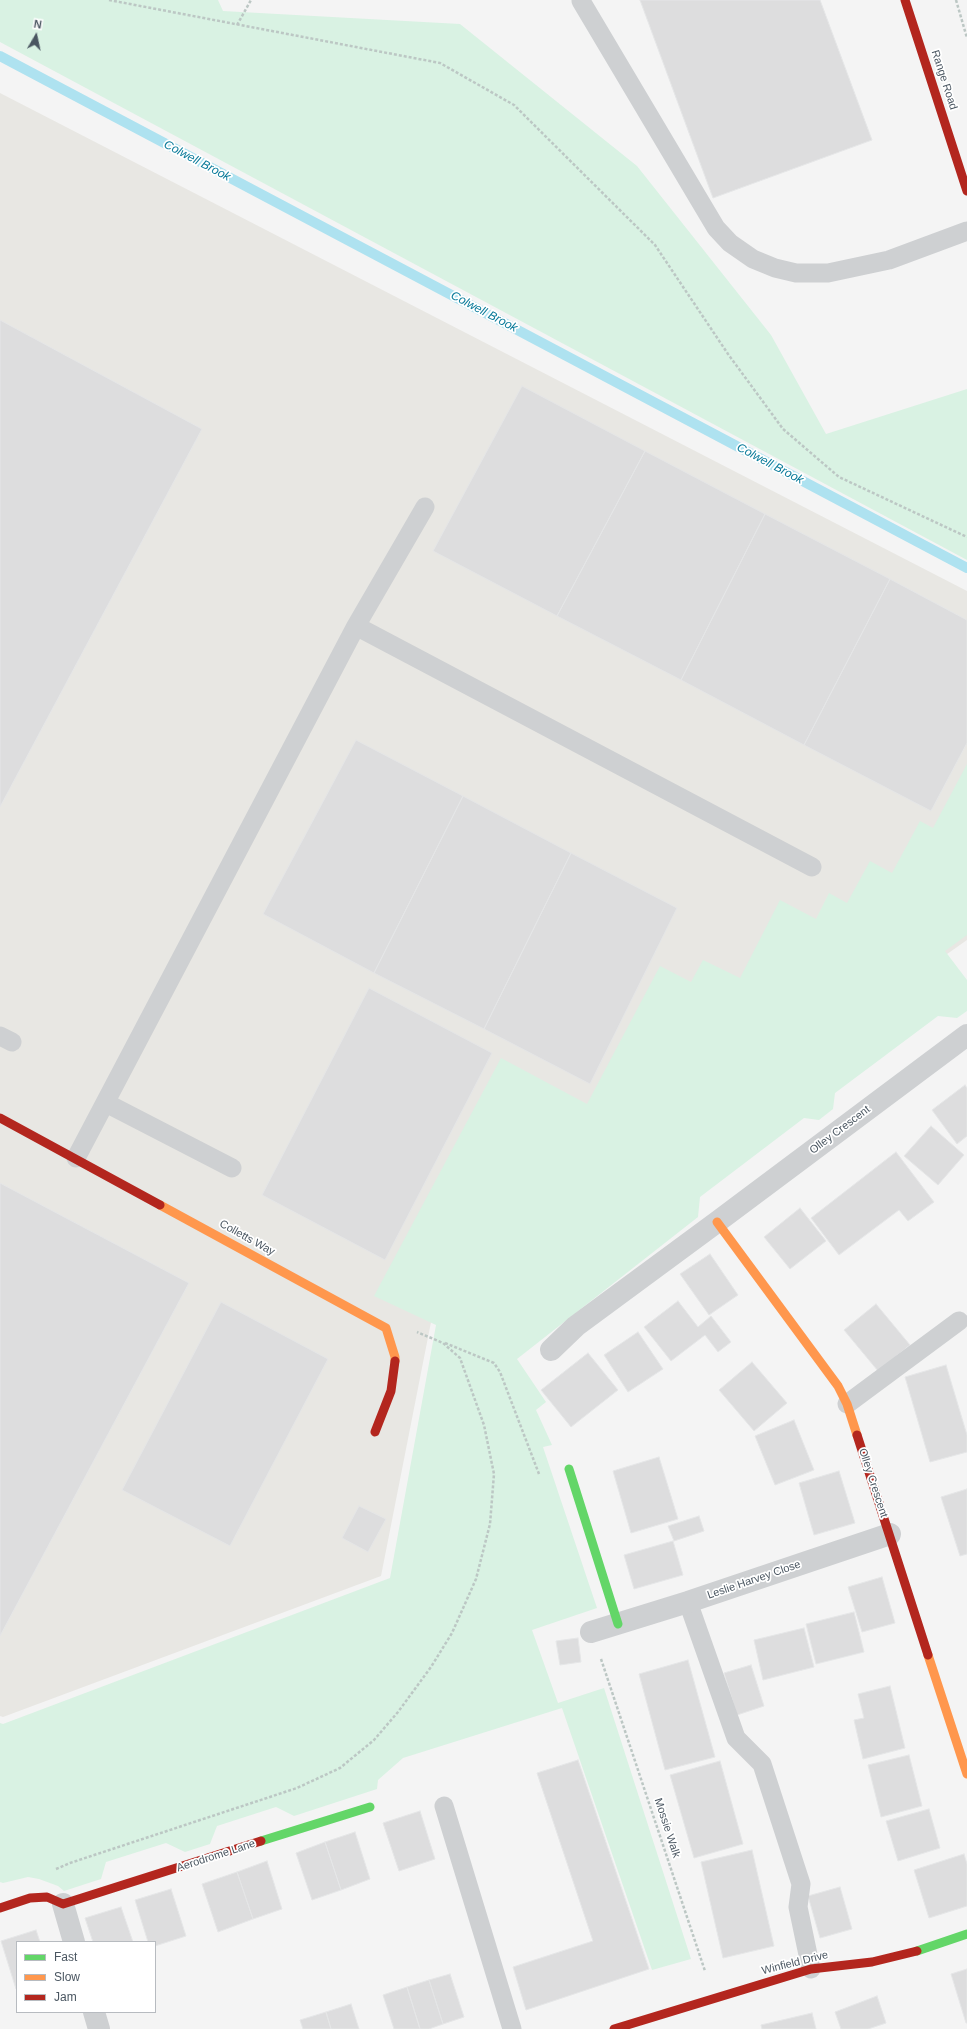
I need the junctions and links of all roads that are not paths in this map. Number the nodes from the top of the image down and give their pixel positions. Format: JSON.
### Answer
{"nodes":[{"id":1,"x":905,"y":0,"type":"edge"},
{"id":2,"x":581,"y":1,"type":"edge"},
{"id":3,"x":967,"y":191,"type":"edge"},
{"id":4,"x":967,"y":231,"type":"edge"},
{"id":5,"x":425,"y":506,"type":"dead end"},
{"id":6,"x":356,"y":626,"type":"junction"},
{"id":7,"x":812,"y":867,"type":"dead end"},
{"id":8,"x":966,"y":1039,"type":"edge"},
{"id":9,"x":106,"y":1102,"type":"junction"},
{"id":10,"x":0,"y":1118,"type":"edge"},
{"id":11,"x":76,"y":1158,"type":"junction"},
{"id":12,"x":232,"y":1168,"type":"dead end"},
{"id":13,"x":717,"y":1222,"type":"junction"},
{"id":14,"x":959,"y":1321,"type":"dead end"},
{"id":15,"x":551,"y":1350,"type":"dead end"},
{"id":16,"x":847,"y":1404,"type":"junction"},
{"id":17,"x":374,"y":1432,"type":"dead end"},
{"id":18,"x":569,"y":1469,"type":"dead end"},
{"id":19,"x":890,"y":1534,"type":"junction"},
{"id":20,"x":688,"y":1602,"type":"junction"},
{"id":21,"x":618,"y":1624,"type":"junction"},
{"id":22,"x":591,"y":1632,"type":"road end"},
{"id":23,"x":967,"y":1774,"type":"edge"},
{"id":24,"x":444,"y":1806,"type":"dead end"},
{"id":25,"x":370,"y":1807,"type":"dead end"},
{"id":26,"x":55,"y":1901,"type":"junction"},
{"id":27,"x":0,"y":1908,"type":"edge"},
{"id":28,"x":967,"y":1934,"type":"edge"},
{"id":29,"x":74,"y":1941,"type":"edge"},
{"id":30,"x":811,"y":1969,"type":"junction"},
{"id":31,"x":94,"y":2013,"type":"edge"},
{"id":32,"x":655,"y":2023,"type":"edge"},
{"id":33,"x":99,"y":2029,"type":"edge"},
{"id":34,"x":512,"y":2029,"type":"edge"},
{"id":35,"x":614,"y":2029,"type":"edge"}],
"edges":[{"from":1,"to":3,"type":"street","name":"Range Road"},
{"from":2,"to":4,"type":"lane"},
{"from":5,"to":6,"type":"lane"},
{"from":6,"to":7,"type":"lane"},
{"from":6,"to":9,"type":"lane"},
{"from":8,"to":13,"type":"street","name":"Olley Crescent"},
{"from":9,"to":11,"type":"lane"},
{"from":9,"to":12,"type":"lane"},
{"from":10,"to":11,"type":"street","name":"Colletts Way"},
{"from":11,"to":17,"type":"street","name":"Colletts Way"},
{"from":13,"to":15,"type":"street","name":"Olley Crescent"},
{"from":13,"to":16,"type":"street","name":"Olley Crescent"},
{"from":14,"to":16,"type":"lane"},
{"from":16,"to":19,"type":"street","name":"Olley Crescent"},
{"from":18,"to":21,"type":"street"},
{"from":19,"to":20,"type":"street","name":"Leslie Harvey Close"},
{"from":19,"to":23,"type":"street","name":"Olley Crescent"},
{"from":20,"to":21,"type":"street","name":"Leslie Harvey Close"},
{"from":20,"to":30,"type":"lane"},
{"from":21,"to":22,"type":"street","name":"Leslie Harvey Close"},
{"from":24,"to":34,"type":"lane"},
{"from":25,"to":26,"type":"street","name":"Aerodrome Lane"},
{"from":26,"to":27,"type":"street","name":"Aerodrome Lane"},
{"from":26,"to":29,"type":"street"},
{"from":28,"to":30,"type":"street","name":"Winfield Drive"},
{"from":30,"to":32,"type":"street","name":"Winfield Drive"},
{"from":31,"to":33,"type":"street"},
{"from":32,"to":35,"type":"street","name":"Winfield Drive"}]}
